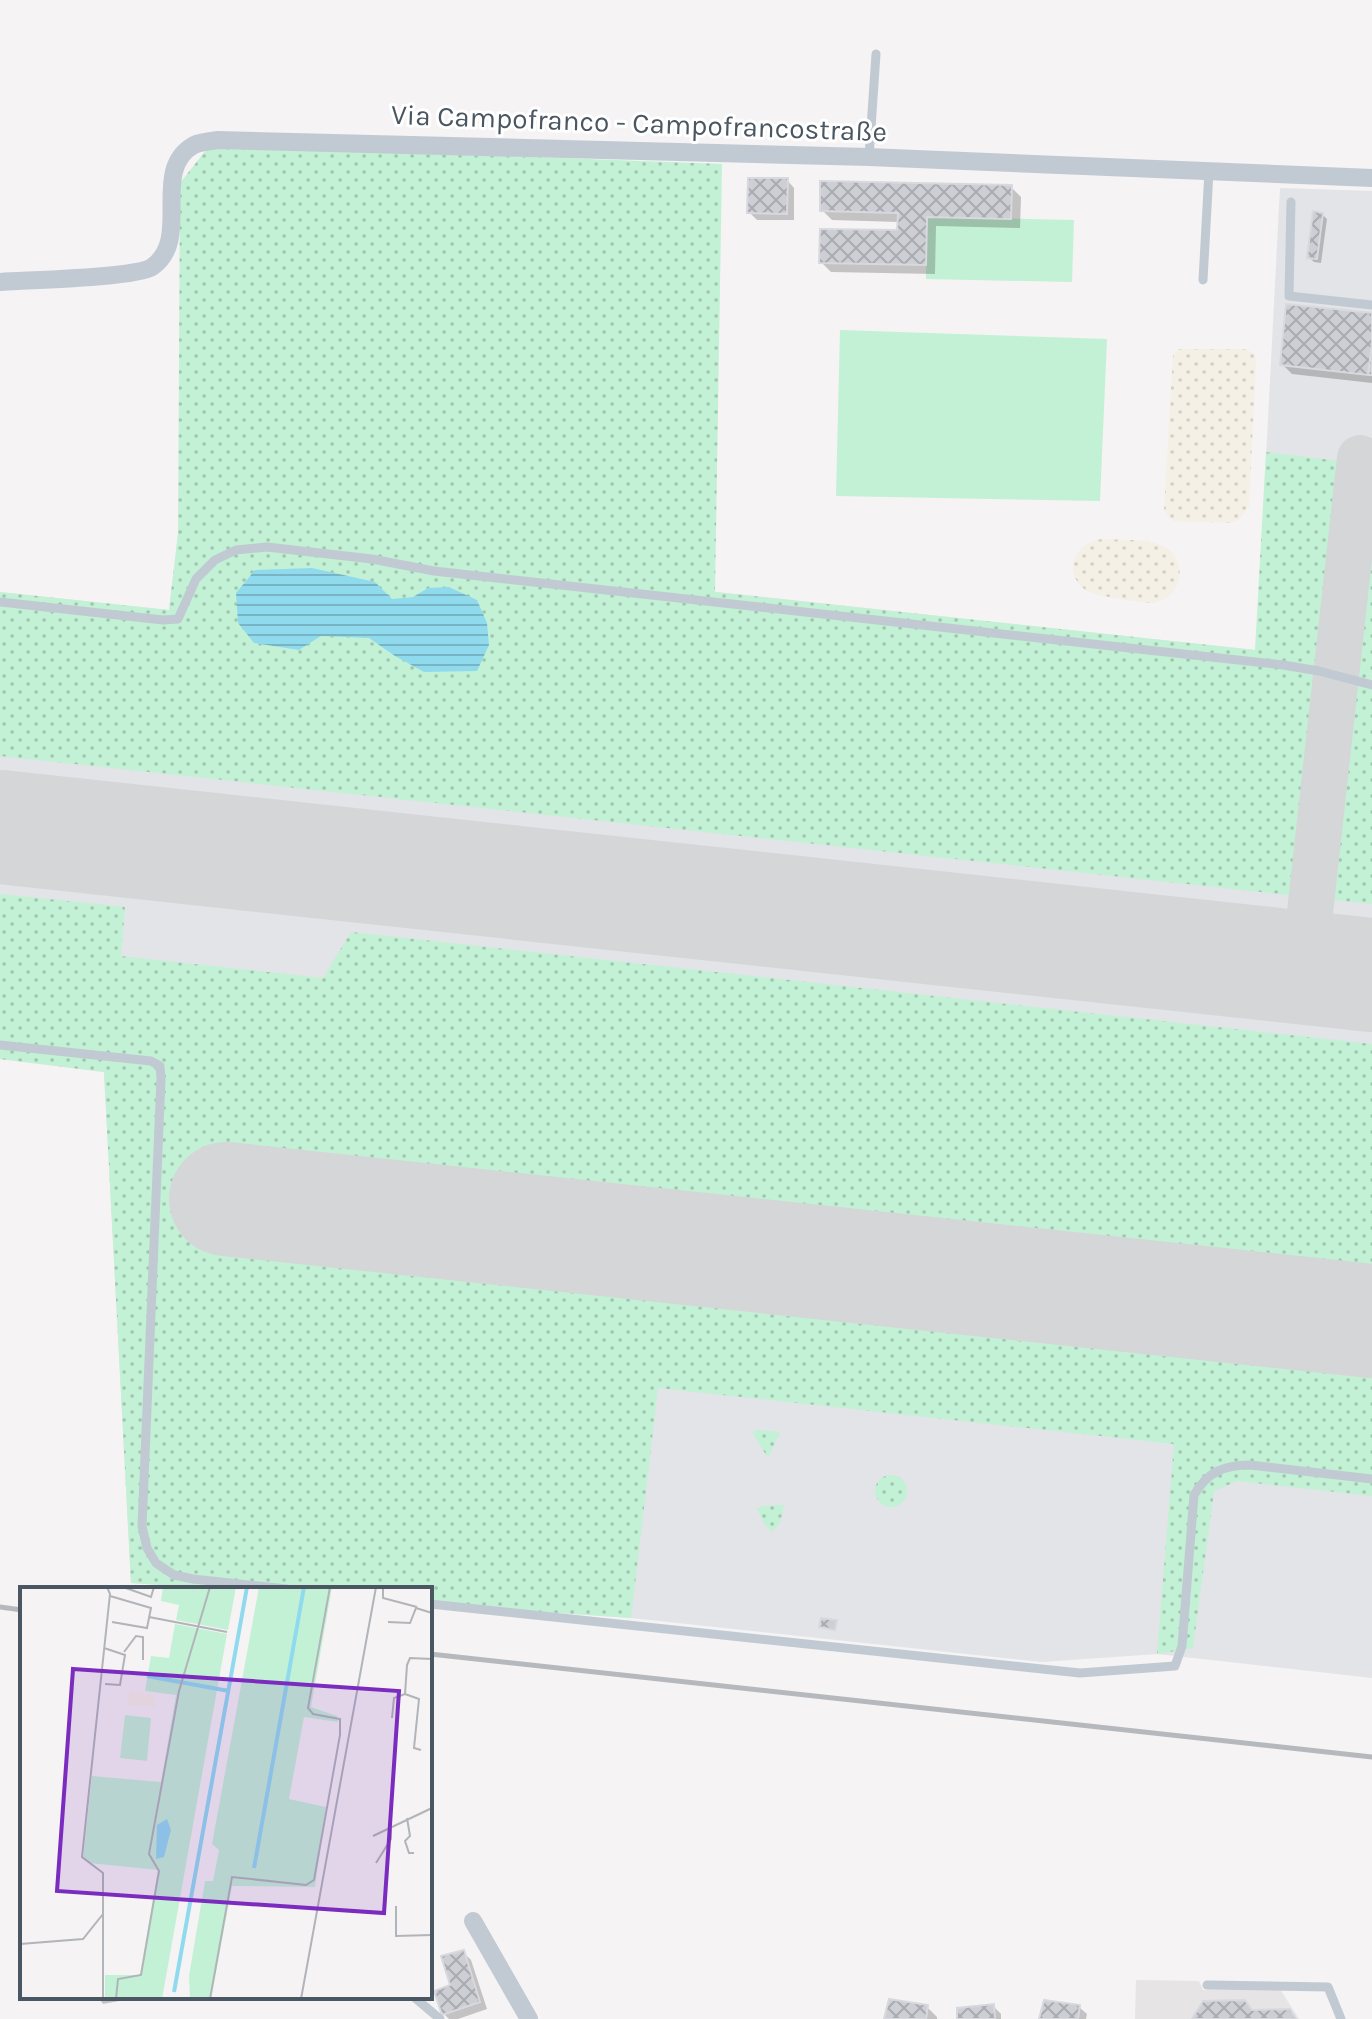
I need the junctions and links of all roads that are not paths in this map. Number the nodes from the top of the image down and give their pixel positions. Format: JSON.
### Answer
{"nodes":[{"id":1,"x":876,"y":54,"type":"dead end"},
{"id":2,"x":869,"y":157,"type":"junction"},
{"id":3,"x":1209,"y":171,"type":"junction"},
{"id":4,"x":1372,"y":178,"type":"edge"},
{"id":5,"x":1291,"y":202,"type":"dead end"},
{"id":6,"x":1203,"y":280,"type":"dead end"},
{"id":7,"x":0,"y":282,"type":"edge"},
{"id":8,"x":1372,"y":305,"type":"edge"},
{"id":9,"x":0,"y":602,"type":"edge"},
{"id":10,"x":1372,"y":685,"type":"edge"},
{"id":11,"x":0,"y":1045,"type":"edge"},
{"id":12,"x":1372,"y":1479,"type":"edge"},
{"id":13,"x":268,"y":1587,"type":"edge"},
{"id":14,"x":432,"y":1604,"type":"edge"},
{"id":15,"x":473,"y":1921,"type":"dead end"},
{"id":16,"x":1207,"y":1985,"type":"dead end"},
{"id":17,"x":416,"y":1999,"type":"edge"},
{"id":18,"x":440,"y":2019,"type":"edge"},
{"id":19,"x":529,"y":2019,"type":"edge"},
{"id":20,"x":1341,"y":2019,"type":"edge"}],
"edges":[{"from":1,"to":2,"type":"lane"},
{"from":2,"to":3,"type":"street","name":"Via Campofranco - Campofrancostraße"},
{"from":2,"to":7,"type":"street","name":"Via Campofranco - Campofrancostraße"},
{"from":3,"to":4,"type":"street","name":"Via Campofranco - Campofrancostraße"},
{"from":3,"to":6,"type":"lane"},
{"from":5,"to":8,"type":"lane"},
{"from":9,"to":10,"type":"lane"},
{"from":11,"to":13,"type":"lane"},
{"from":12,"to":14,"type":"lane"},
{"from":15,"to":19,"type":"street"},
{"from":16,"to":20,"type":"lane"},
{"from":17,"to":18,"type":"lane"}]}
